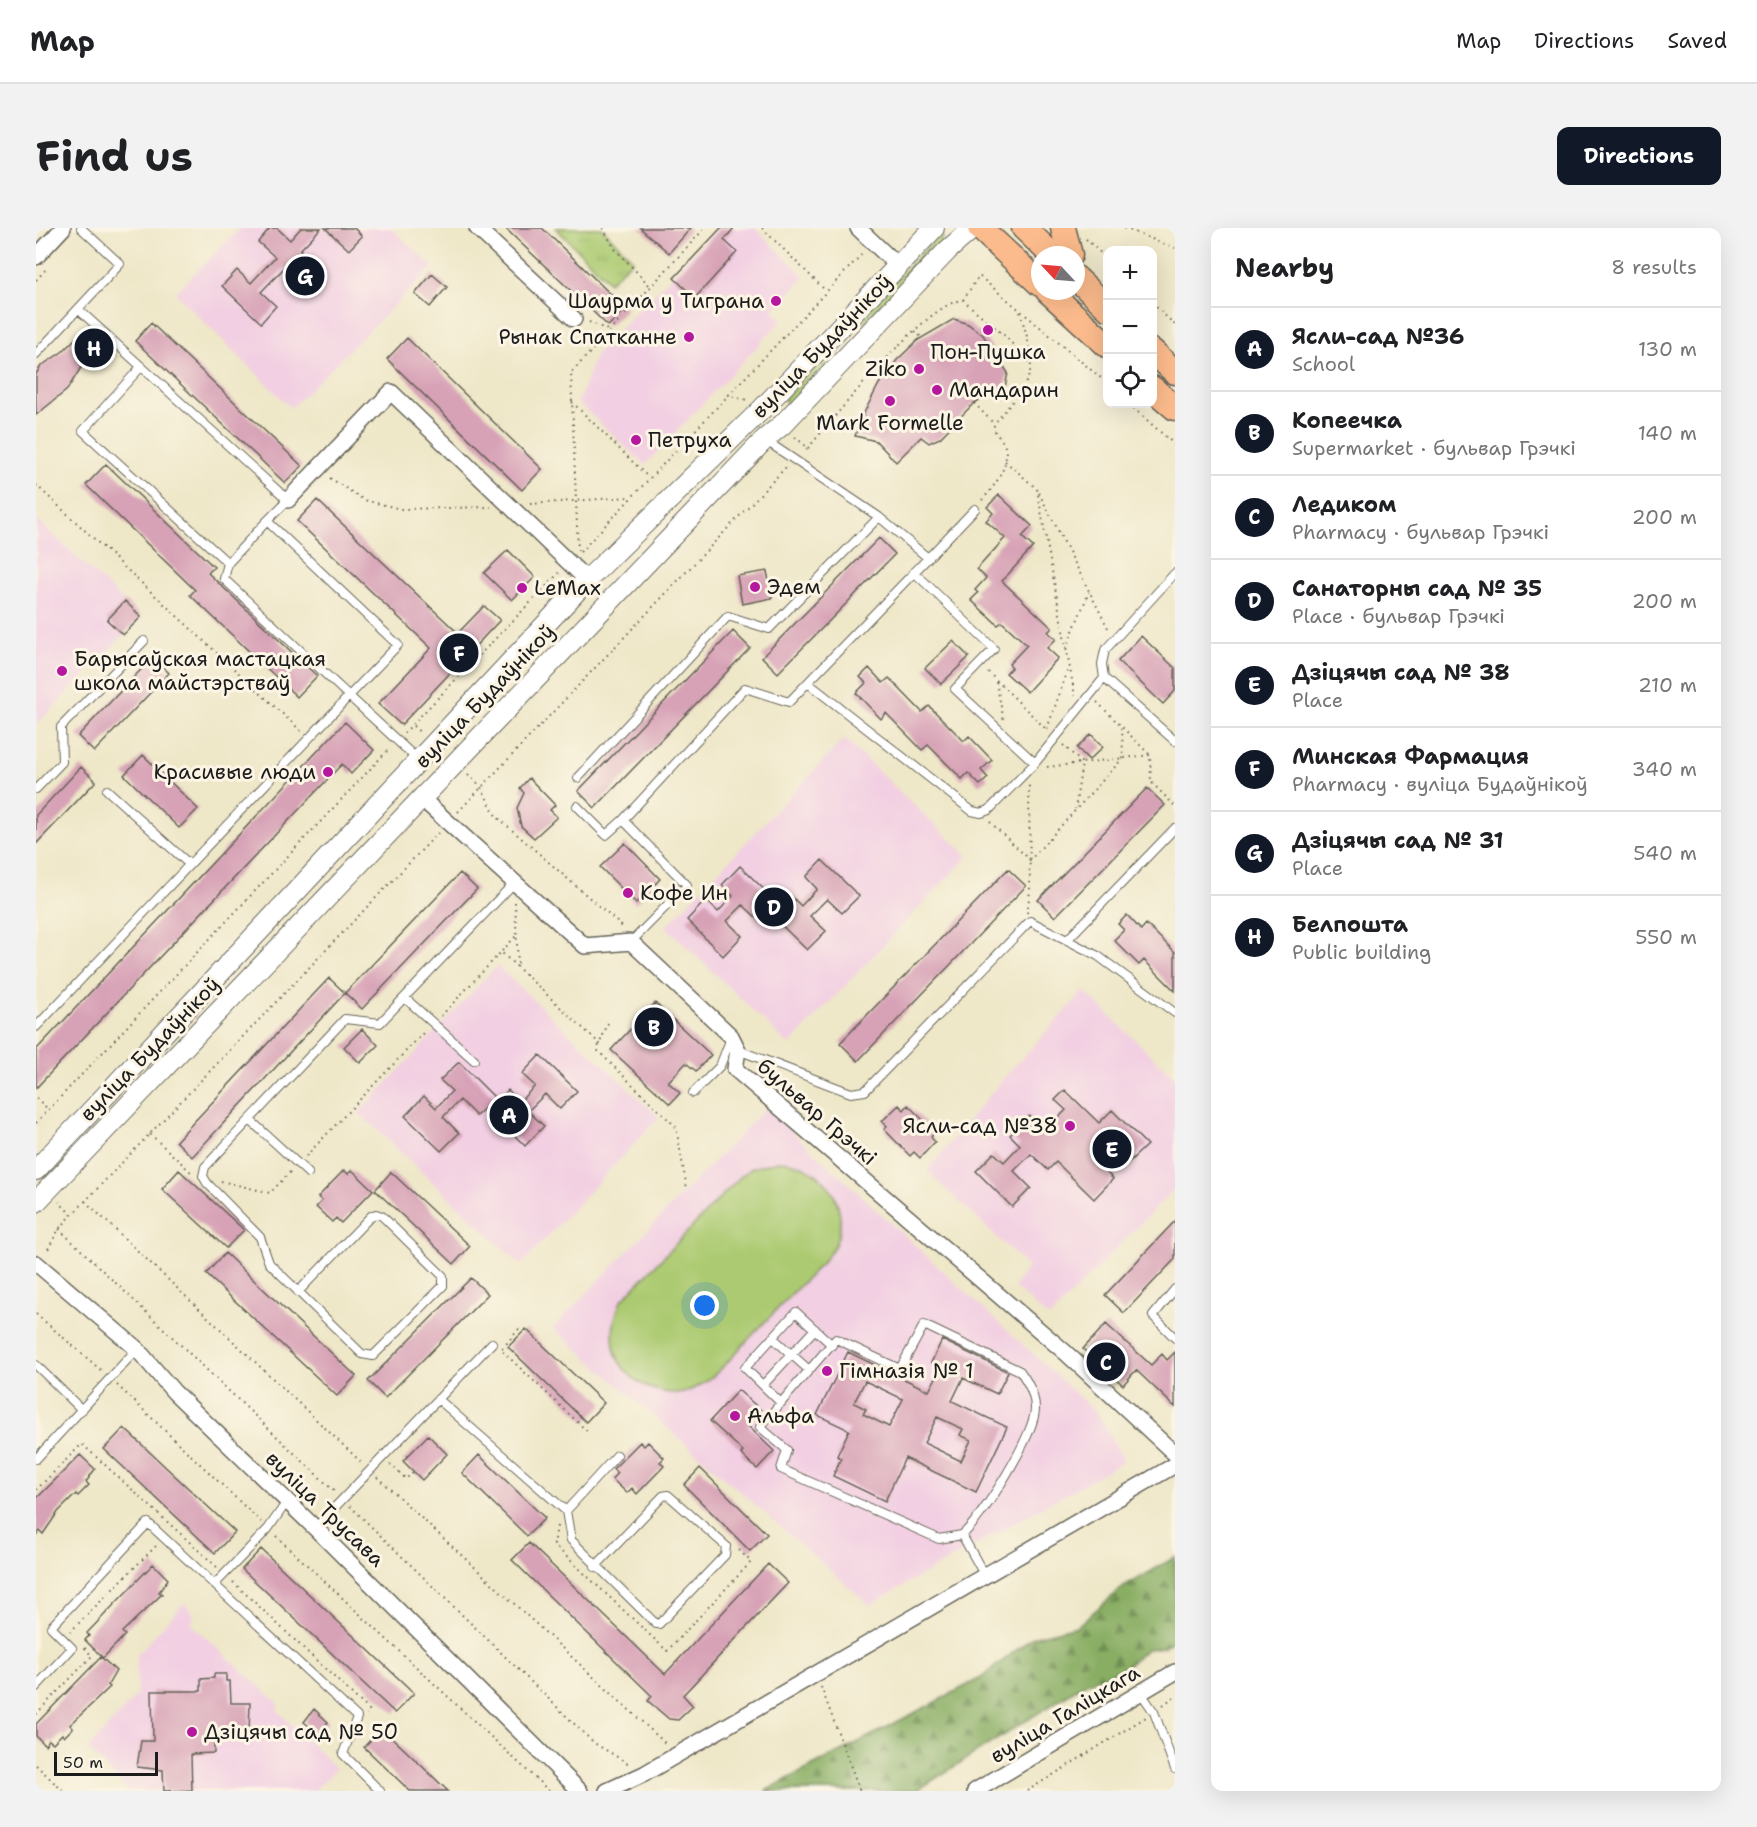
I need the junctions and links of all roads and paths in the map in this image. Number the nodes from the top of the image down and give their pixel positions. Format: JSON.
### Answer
{"nodes":[{"id":1,"x":63,"y":228,"type":"edge"},
{"id":2,"x":81,"y":228,"type":"edge"},
{"id":3,"x":477,"y":228,"type":"edge"},
{"id":4,"x":603,"y":228,"type":"edge"},
{"id":5,"x":705,"y":228,"type":"edge"},
{"id":6,"x":762,"y":228,"type":"edge"},
{"id":7,"x":858,"y":228,"type":"edge"},
{"id":8,"x":934,"y":228,"type":"edge"},
{"id":9,"x":973,"y":228,"type":"edge"},
{"id":10,"x":980,"y":228,"type":"edge"},
{"id":11,"x":1024,"y":228,"type":"edge"},
{"id":12,"x":1064,"y":228,"type":"edge"},
{"id":13,"x":1124,"y":228,"type":"edge"},
{"id":14,"x":873,"y":243,"type":"junction"},
{"id":15,"x":1043,"y":246,"type":"edge"},
{"id":16,"x":1077,"y":246,"type":"edge"},
{"id":17,"x":1175,"y":248,"type":"edge"},
{"id":18,"x":1085,"y":250,"type":"edge"},
{"id":19,"x":36,"y":257,"type":"edge"},
{"id":20,"x":1103,"y":258,"type":"edge"},
{"id":21,"x":897,"y":266,"type":"junction"},
{"id":22,"x":1031,"y":276,"type":"edge"},
{"id":23,"x":651,"y":287,"type":"junction"},
{"id":24,"x":1085,"y":287,"type":"edge"},
{"id":25,"x":826,"y":291,"type":"junction"},
{"id":26,"x":963,"y":300,"type":"junction"},
{"id":27,"x":1058,"y":300,"type":"edge"},
{"id":28,"x":1103,"y":304,"type":"edge"},
{"id":29,"x":1157,"y":308,"type":"edge"},
{"id":30,"x":78,"y":309,"type":"junction"},
{"id":31,"x":1020,"y":312,"type":"junction"},
{"id":32,"x":574,"y":319,"type":"dead end"},
{"id":33,"x":1175,"y":324,"type":"edge"},
{"id":34,"x":915,"y":331,"type":"junction"},
{"id":35,"x":922,"y":338,"type":"dead end"},
{"id":36,"x":1103,"y":342,"type":"edge"},
{"id":37,"x":36,"y":354,"type":"edge"},
{"id":38,"x":1155,"y":354,"type":"edge"},
{"id":39,"x":1031,"y":364,"type":"junction"},
{"id":40,"x":140,"y":368,"type":"junction"},
{"id":41,"x":1175,"y":372,"type":"edge"},
{"id":42,"x":1103,"y":381,"type":"edge"},
{"id":43,"x":1157,"y":392,"type":"edge"},
{"id":44,"x":727,"y":395,"type":"junction"},
{"id":45,"x":573,"y":402,"type":"junction"},
{"id":46,"x":756,"y":402,"type":"dead end"},
{"id":47,"x":974,"y":403,"type":"dead end"},
{"id":48,"x":1133,"y":408,"type":"edge"},
{"id":49,"x":1175,"y":408,"type":"edge"},
{"id":50,"x":994,"y":424,"type":"junction"},
{"id":51,"x":744,"y":425,"type":"junction"},
{"id":52,"x":765,"y":439,"type":"junction"},
{"id":53,"x":1175,"y":445,"type":"edge"},
{"id":54,"x":808,"y":448,"type":"dead end"},
{"id":55,"x":1005,"y":462,"type":"junction"},
{"id":56,"x":316,"y":470,"type":"junction"},
{"id":57,"x":649,"y":478,"type":"junction"},
{"id":58,"x":36,"y":485,"type":"edge"},
{"id":59,"x":1037,"y":489,"type":"junction"},
{"id":60,"x":631,"y":497,"type":"junction"},
{"id":61,"x":288,"y":500,"type":"junction"},
{"id":62,"x":576,"y":501,"type":"junction"},
{"id":63,"x":512,"y":509,"type":"junction"},
{"id":64,"x":975,"y":509,"type":"joint"},
{"id":65,"x":879,"y":517,"type":"junction"},
{"id":66,"x":267,"y":521,"type":"junction"},
{"id":67,"x":928,"y":558,"type":"junction"},
{"id":68,"x":228,"y":563,"type":"junction"},
{"id":69,"x":569,"y":563,"type":"junction"},
{"id":70,"x":914,"y":572,"type":"junction"},
{"id":71,"x":1175,"y":573,"type":"edge"},
{"id":72,"x":587,"y":580,"type":"junction"},
{"id":73,"x":1089,"y":591,"type":"junction"},
{"id":74,"x":610,"y":601,"type":"junction"},
{"id":75,"x":1113,"y":638,"type":"junction"},
{"id":76,"x":144,"y":641,"type":"dead end"},
{"id":77,"x":1066,"y":648,"type":"junction"},
{"id":78,"x":980,"y":664,"type":"junction"},
{"id":79,"x":1070,"y":666,"type":"junction"},
{"id":80,"x":1104,"y":678,"type":"junction"},
{"id":81,"x":996,"y":680,"type":"junction"},
{"id":82,"x":808,"y":683,"type":"junction"},
{"id":83,"x":1090,"y":695,"type":"junction"},
{"id":84,"x":349,"y":696,"type":"junction"},
{"id":85,"x":1078,"y":710,"type":"junction"},
{"id":86,"x":412,"y":725,"type":"junction"},
{"id":87,"x":1122,"y":727,"type":"junction"},
{"id":88,"x":1047,"y":730,"type":"junction"},
{"id":89,"x":427,"y":737,"type":"dead end"},
{"id":90,"x":1008,"y":738,"type":"junction"},
{"id":91,"x":1055,"y":738,"type":"junction"},
{"id":92,"x":310,"y":739,"type":"junction"},
{"id":93,"x":397,"y":740,"type":"junction"},
{"id":94,"x":1175,"y":741,"type":"edge"},
{"id":95,"x":1150,"y":755,"type":"junction"},
{"id":96,"x":1123,"y":758,"type":"junction"},
{"id":97,"x":417,"y":759,"type":"junction"},
{"id":98,"x":1035,"y":763,"type":"junction"},
{"id":99,"x":1082,"y":763,"type":"junction"},
{"id":100,"x":1028,"y":769,"type":"junction"},
{"id":101,"x":466,"y":772,"type":"dead end"},
{"id":102,"x":578,"y":778,"type":"dead end"},
{"id":103,"x":36,"y":789,"type":"edge"},
{"id":104,"x":107,"y":790,"type":"dead end"},
{"id":105,"x":420,"y":797,"type":"junction"},
{"id":106,"x":577,"y":806,"type":"dead end"},
{"id":107,"x":1175,"y":806,"type":"edge"},
{"id":108,"x":1075,"y":810,"type":"junction"},
{"id":109,"x":981,"y":813,"type":"junction"},
{"id":110,"x":623,"y":820,"type":"junction"},
{"id":111,"x":1175,"y":828,"type":"edge"},
{"id":112,"x":1029,"y":860,"type":"junction"},
{"id":113,"x":189,"y":864,"type":"junction"},
{"id":114,"x":315,"y":871,"type":"junction"},
{"id":115,"x":515,"y":882,"type":"junction"},
{"id":116,"x":335,"y":890,"type":"junction"},
{"id":117,"x":515,"y":898,"type":"dead end"},
{"id":118,"x":1027,"y":909,"type":"junction"},
{"id":119,"x":1022,"y":920,"type":"junction"},
{"id":120,"x":516,"y":936,"type":"junction"},
{"id":121,"x":633,"y":940,"type":"junction"},
{"id":122,"x":1067,"y":940,"type":"junction"},
{"id":123,"x":501,"y":952,"type":"junction"},
{"id":124,"x":518,"y":967,"type":"junction"},
{"id":125,"x":405,"y":998,"type":"junction"},
{"id":126,"x":1175,"y":1013,"type":"edge"},
{"id":127,"x":434,"y":1023,"type":"junction"},
{"id":128,"x":608,"y":1023,"type":"dead end"},
{"id":129,"x":36,"y":1027,"type":"edge"},
{"id":130,"x":734,"y":1043,"type":"junction"},
{"id":131,"x":602,"y":1045,"type":"junction"},
{"id":132,"x":474,"y":1060,"type":"dead end"},
{"id":133,"x":693,"y":1093,"type":"dead end"},
{"id":134,"x":36,"y":1098,"type":"edge"},
{"id":135,"x":49,"y":1110,"type":"junction"},
{"id":136,"x":250,"y":1120,"type":"junction"},
{"id":137,"x":36,"y":1123,"type":"edge"},
{"id":138,"x":150,"y":1133,"type":"dead end"},
{"id":139,"x":298,"y":1164,"type":"junction"},
{"id":140,"x":36,"y":1170,"type":"edge"},
{"id":141,"x":308,"y":1173,"type":"dead end"},
{"id":142,"x":203,"y":1176,"type":"junction"},
{"id":143,"x":687,"y":1190,"type":"dead end"},
{"id":144,"x":58,"y":1200,"type":"dead end"},
{"id":145,"x":85,"y":1201,"type":"dead end"},
{"id":146,"x":36,"y":1202,"type":"edge"},
{"id":147,"x":48,"y":1249,"type":"dead end"},
{"id":148,"x":36,"y":1263,"type":"edge"},
{"id":149,"x":1175,"y":1289,"type":"edge"},
{"id":150,"x":298,"y":1292,"type":"junction"},
{"id":151,"x":36,"y":1314,"type":"edge"},
{"id":152,"x":519,"y":1329,"type":"dead end"},
{"id":153,"x":814,"y":1329,"type":"junction"},
{"id":154,"x":772,"y":1338,"type":"junction"},
{"id":155,"x":1175,"y":1338,"type":"edge"},
{"id":156,"x":492,"y":1343,"type":"dead end"},
{"id":157,"x":832,"y":1345,"type":"junction"},
{"id":158,"x":137,"y":1349,"type":"junction"},
{"id":159,"x":791,"y":1355,"type":"junction"},
{"id":160,"x":36,"y":1365,"type":"edge"},
{"id":161,"x":809,"y":1370,"type":"junction"},
{"id":162,"x":110,"y":1379,"type":"junction"},
{"id":163,"x":763,"y":1385,"type":"junction"},
{"id":164,"x":438,"y":1399,"type":"junction"},
{"id":165,"x":781,"y":1403,"type":"junction"},
{"id":166,"x":82,"y":1410,"type":"junction"},
{"id":167,"x":589,"y":1433,"type":"dead end"},
{"id":168,"x":1175,"y":1454,"type":"edge"},
{"id":169,"x":617,"y":1455,"type":"dead end"},
{"id":170,"x":36,"y":1459,"type":"edge"},
{"id":171,"x":390,"y":1463,"type":"dead end"},
{"id":172,"x":1175,"y":1465,"type":"edge"},
{"id":173,"x":370,"y":1470,"type":"junction"},
{"id":174,"x":414,"y":1471,"type":"dead end"},
{"id":175,"x":36,"y":1490,"type":"edge"},
{"id":176,"x":286,"y":1503,"type":"junction"},
{"id":177,"x":566,"y":1511,"type":"junction"},
{"id":178,"x":559,"y":1518,"type":"dead end"},
{"id":179,"x":315,"y":1528,"type":"junction"},
{"id":180,"x":268,"y":1529,"type":"junction"},
{"id":181,"x":962,"y":1535,"type":"junction"},
{"id":182,"x":164,"y":1537,"type":"junction"},
{"id":183,"x":751,"y":1562,"type":"dead end"},
{"id":184,"x":595,"y":1566,"type":"junction"},
{"id":185,"x":225,"y":1574,"type":"junction"},
{"id":186,"x":985,"y":1576,"type":"junction"},
{"id":187,"x":216,"y":1583,"type":"junction"},
{"id":188,"x":69,"y":1633,"type":"dead end"},
{"id":189,"x":92,"y":1656,"type":"dead end"},
{"id":190,"x":1175,"y":1672,"type":"edge"},
{"id":191,"x":816,"y":1673,"type":"junction"},
{"id":192,"x":36,"y":1687,"type":"edge"},
{"id":193,"x":1141,"y":1693,"type":"junction"},
{"id":194,"x":1175,"y":1696,"type":"edge"},
{"id":195,"x":369,"y":1710,"type":"dead end"},
{"id":196,"x":1154,"y":1712,"type":"junction"},
{"id":197,"x":36,"y":1714,"type":"edge"},
{"id":198,"x":677,"y":1754,"type":"junction"},
{"id":199,"x":36,"y":1765,"type":"edge"},
{"id":200,"x":1175,"y":1769,"type":"edge"},
{"id":201,"x":63,"y":1791,"type":"edge"},
{"id":202,"x":380,"y":1791,"type":"edge"},
{"id":203,"x":549,"y":1791,"type":"edge"},
{"id":204,"x":580,"y":1791,"type":"edge"},
{"id":205,"x":607,"y":1791,"type":"edge"},
{"id":206,"x":860,"y":1791,"type":"edge"},
{"id":207,"x":975,"y":1791,"type":"edge"},
{"id":208,"x":1027,"y":1791,"type":"edge"}],
"edges":[{"from":1,"to":19,"type":"street"},
{"from":2,"to":30,"type":"lane"},
{"from":3,"to":32,"type":"street"},
{"from":4,"to":23,"type":"path"},
{"from":5,"to":23,"type":"path"},
{"from":6,"to":25,"type":"path"},
{"from":7,"to":14,"type":"street"},
{"from":8,"to":21,"type":"street","name":"вуліца Будаўнікоў"},
{"from":9,"to":52,"type":"street","name":"вуліца Будаўнікоў"},
{"from":10,"to":22,"type":"main road"},
{"from":11,"to":15,"type":"main road"},
{"from":12,"to":16,"type":"main road"},
{"from":13,"to":17,"type":"path"},
{"from":14,"to":21,"type":"street"},
{"from":14,"to":25,"type":"path"},
{"from":18,"to":20,"type":"path"},
{"from":21,"to":51,"type":"street","name":"вуліца Будаўнікоў"},
{"from":23,"to":45,"type":"path"},
{"from":24,"to":28,"type":"main road"},
{"from":25,"to":44,"type":"path"},
{"from":26,"to":31,"type":"path"},
{"from":26,"to":34,"type":"path"},
{"from":26,"to":39,"type":"path"},
{"from":27,"to":36,"type":"main road"},
{"from":29,"to":33,"type":"path"},
{"from":30,"to":37,"type":"lane"},
{"from":30,"to":40,"type":"lane"},
{"from":31,"to":39,"type":"path"},
{"from":31,"to":42,"type":"path"},
{"from":34,"to":35,"type":"path"},
{"from":34,"to":54,"type":"path"},
{"from":38,"to":41,"type":"main road"},
{"from":39,"to":50,"type":"path"},
{"from":40,"to":61,"type":"lane"},
{"from":40,"to":68,"type":"lane"},
{"from":43,"to":49,"type":"main road"},
{"from":44,"to":46,"type":"path"},
{"from":44,"to":57,"type":"path"},
{"from":45,"to":57,"type":"path"},
{"from":45,"to":62,"type":"path"},
{"from":47,"to":50,"type":"path"},
{"from":48,"to":53,"type":"path"},
{"from":50,"to":55,"type":"path"},
{"from":51,"to":52,"type":"street"},
{"from":51,"to":72,"type":"street","name":"вуліца Будаўнікоў"},
{"from":52,"to":65,"type":"lane"},
{"from":52,"to":74,"type":"street","name":"вуліца Будаўнікоў"},
{"from":55,"to":59,"type":"path"},
{"from":55,"to":64,"type":"path"},
{"from":56,"to":61,"type":"street"},
{"from":56,"to":63,"type":"path"},
{"from":56,"to":63,"type":"street"},
{"from":57,"to":60,"type":"path"},
{"from":58,"to":92,"type":"path"},
{"from":59,"to":73,"type":"path"},
{"from":59,"to":77,"type":"path"},
{"from":60,"to":62,"type":"path"},
{"from":60,"to":62,"type":"path"},
{"from":61,"to":66,"type":"lane"},
{"from":62,"to":63,"type":"path"},
{"from":63,"to":69,"type":"street"},
{"from":64,"to":67,"type":"lane"},
{"from":65,"to":67,"type":"lane"},
{"from":65,"to":102,"type":"lane"},
{"from":66,"to":68,"type":"lane"},
{"from":66,"to":84,"type":"lane"},
{"from":67,"to":70,"type":"lane"},
{"from":68,"to":84,"type":"lane"},
{"from":69,"to":72,"type":"street"},
{"from":69,"to":86,"type":"path"},
{"from":70,"to":78,"type":"lane"},
{"from":70,"to":82,"type":"lane"},
{"from":71,"to":75,"type":"lane"},
{"from":72,"to":74,"type":"street"},
{"from":72,"to":97,"type":"street","name":"вуліца Будаўнікоў"},
{"from":73,"to":75,"type":"path"},
{"from":73,"to":77,"type":"path"},
{"from":74,"to":105,"type":"street","name":"вуліца Будаўнікоў"},
{"from":75,"to":80,"type":"lane"},
{"from":76,"to":103,"type":"lane"},
{"from":77,"to":79,"type":"path"},
{"from":78,"to":81,"type":"path"},
{"from":78,"to":90,"type":"lane"},
{"from":79,"to":85,"type":"path"},
{"from":79,"to":88,"type":"path"},
{"from":80,"to":83,"type":"lane"},
{"from":80,"to":94,"type":"lane"},
{"from":81,"to":88,"type":"path"},
{"from":81,"to":90,"type":"path"},
{"from":82,"to":109,"type":"lane"},
{"from":82,"to":110,"type":"lane"},
{"from":83,"to":85,"type":"lane"},
{"from":83,"to":87,"type":"path"},
{"from":84,"to":92,"type":"lane"},
{"from":84,"to":93,"type":"lane"},
{"from":85,"to":91,"type":"lane"},
{"from":86,"to":89,"type":"path"},
{"from":86,"to":93,"type":"path"},
{"from":87,"to":95,"type":"path"},
{"from":87,"to":96,"type":"path"},
{"from":88,"to":91,"type":"path"},
{"from":90,"to":98,"type":"lane"},
{"from":91,"to":98,"type":"lane"},
{"from":91,"to":99,"type":"path"},
{"from":92,"to":113,"type":"lane"},
{"from":93,"to":97,"type":"lane"},
{"from":93,"to":135,"type":"path"},
{"from":95,"to":96,"type":"path"},
{"from":95,"to":107,"type":"path"},
{"from":96,"to":99,"type":"path"},
{"from":96,"to":108,"type":"path"},
{"from":97,"to":114,"type":"street","name":"вуліца Будаўнікоў"},
{"from":98,"to":100,"type":"lane"},
{"from":99,"to":100,"type":"path"},
{"from":99,"to":108,"type":"path"},
{"from":100,"to":109,"type":"lane"},
{"from":100,"to":112,"type":"path"},
{"from":101,"to":121,"type":"path"},
{"from":104,"to":113,"type":"lane"},
{"from":105,"to":115,"type":"street"},
{"from":105,"to":116,"type":"street","name":"вуліца Будаўнікоў"},
{"from":106,"to":110,"type":"lane"},
{"from":108,"to":112,"type":"path"},
{"from":109,"to":112,"type":"path"},
{"from":110,"to":121,"type":"lane"},
{"from":111,"to":122,"type":"lane"},
{"from":112,"to":118,"type":"path"},
{"from":113,"to":129,"type":"lane"},
{"from":114,"to":116,"type":"street"},
{"from":114,"to":140,"type":"street","name":"вуліца Будаўнікоў"},
{"from":115,"to":121,"type":"street"},
{"from":115,"to":125,"type":"lane"},
{"from":116,"to":146,"type":"street","name":"вуліца Будаўнікоў"},
{"from":117,"to":120,"type":"path"},
{"from":118,"to":119,"type":"path"},
{"from":118,"to":119,"type":"path"},
{"from":119,"to":122,"type":"lane"},
{"from":119,"to":130,"type":"lane"},
{"from":120,"to":123,"type":"path"},
{"from":120,"to":124,"type":"path"},
{"from":121,"to":130,"type":"street"},
{"from":122,"to":126,"type":"lane"},
{"from":123,"to":124,"type":"path"},
{"from":123,"to":127,"type":"path"},
{"from":124,"to":131,"type":"path"},
{"from":125,"to":127,"type":"lane"},
{"from":125,"to":136,"type":"lane"},
{"from":127,"to":132,"type":"lane"},
{"from":127,"to":139,"type":"path"},
{"from":128,"to":131,"type":"path"},
{"from":130,"to":133,"type":"lane"},
{"from":130,"to":168,"type":"street","name":"бульвар Грэчкі"},
{"from":131,"to":143,"type":"path"},
{"from":134,"to":135,"type":"path"},
{"from":135,"to":137,"type":"path"},
{"from":136,"to":139,"type":"lane"},
{"from":136,"to":142,"type":"lane"},
{"from":138,"to":142,"type":"path"},
{"from":139,"to":141,"type":"lane"},
{"from":139,"to":142,"type":"path"},
{"from":142,"to":150,"type":"lane"},
{"from":144,"to":147,"type":"path"},
{"from":145,"to":173,"type":"path"},
{"from":148,"to":158,"type":"street","name":"вуліца Трусава"},
{"from":149,"to":155,"type":"lane"},
{"from":150,"to":150,"type":"lane"},
{"from":151,"to":162,"type":"path"},
{"from":152,"to":167,"type":"path"},
{"from":153,"to":154,"type":"lane"},
{"from":153,"to":157,"type":"lane"},
{"from":153,"to":159,"type":"lane"},
{"from":154,"to":159,"type":"lane"},
{"from":154,"to":163,"type":"lane"},
{"from":156,"to":164,"type":"lane"},
{"from":157,"to":161,"type":"lane"},
{"from":157,"to":181,"type":"lane"},
{"from":158,"to":162,"type":"lane"},
{"from":158,"to":176,"type":"street","name":"вуліца Трусава"},
{"from":159,"to":161,"type":"lane"},
{"from":159,"to":163,"type":"lane"},
{"from":160,"to":166,"type":"lane"},
{"from":161,"to":165,"type":"lane"},
{"from":162,"to":166,"type":"lane"},
{"from":162,"to":180,"type":"path"},
{"from":163,"to":165,"type":"lane"},
{"from":164,"to":173,"type":"lane"},
{"from":164,"to":177,"type":"lane"},
{"from":165,"to":181,"type":"lane"},
{"from":166,"to":170,"type":"lane"},
{"from":169,"to":177,"type":"lane"},
{"from":171,"to":174,"type":"path"},
{"from":172,"to":186,"type":"street"},
{"from":173,"to":179,"type":"lane"},
{"from":173,"to":198,"type":"path"},
{"from":175,"to":185,"type":"path"},
{"from":176,"to":179,"type":"street","name":"вуліца Трусава"},
{"from":176,"to":180,"type":"lane"},
{"from":177,"to":184,"type":"lane"},
{"from":178,"to":183,"type":"path"},
{"from":179,"to":204,"type":"street","name":"вуліца Трусава"},
{"from":180,"to":185,"type":"lane"},
{"from":180,"to":203,"type":"path"},
{"from":181,"to":186,"type":"lane"},
{"from":182,"to":187,"type":"lane"},
{"from":182,"to":188,"type":"path"},
{"from":182,"to":192,"type":"lane"},
{"from":184,"to":184,"type":"lane"},
{"from":185,"to":187,"type":"lane"},
{"from":185,"to":195,"type":"path"},
{"from":186,"to":191,"type":"street"},
{"from":187,"to":202,"type":"lane"},
{"from":189,"to":197,"type":"path"},
{"from":190,"to":193,"type":"street","name":"вуліца Галіцкага"},
{"from":191,"to":198,"type":"street"},
{"from":191,"to":206,"type":"path"},
{"from":193,"to":196,"type":"lane"},
{"from":193,"to":207,"type":"street","name":"вуліца Галіцкага"},
{"from":194,"to":196,"type":"path"},
{"from":196,"to":200,"type":"lane"},
{"from":196,"to":208,"type":"path"},
{"from":198,"to":205,"type":"street"},
{"from":199,"to":201,"type":"path"}]}
